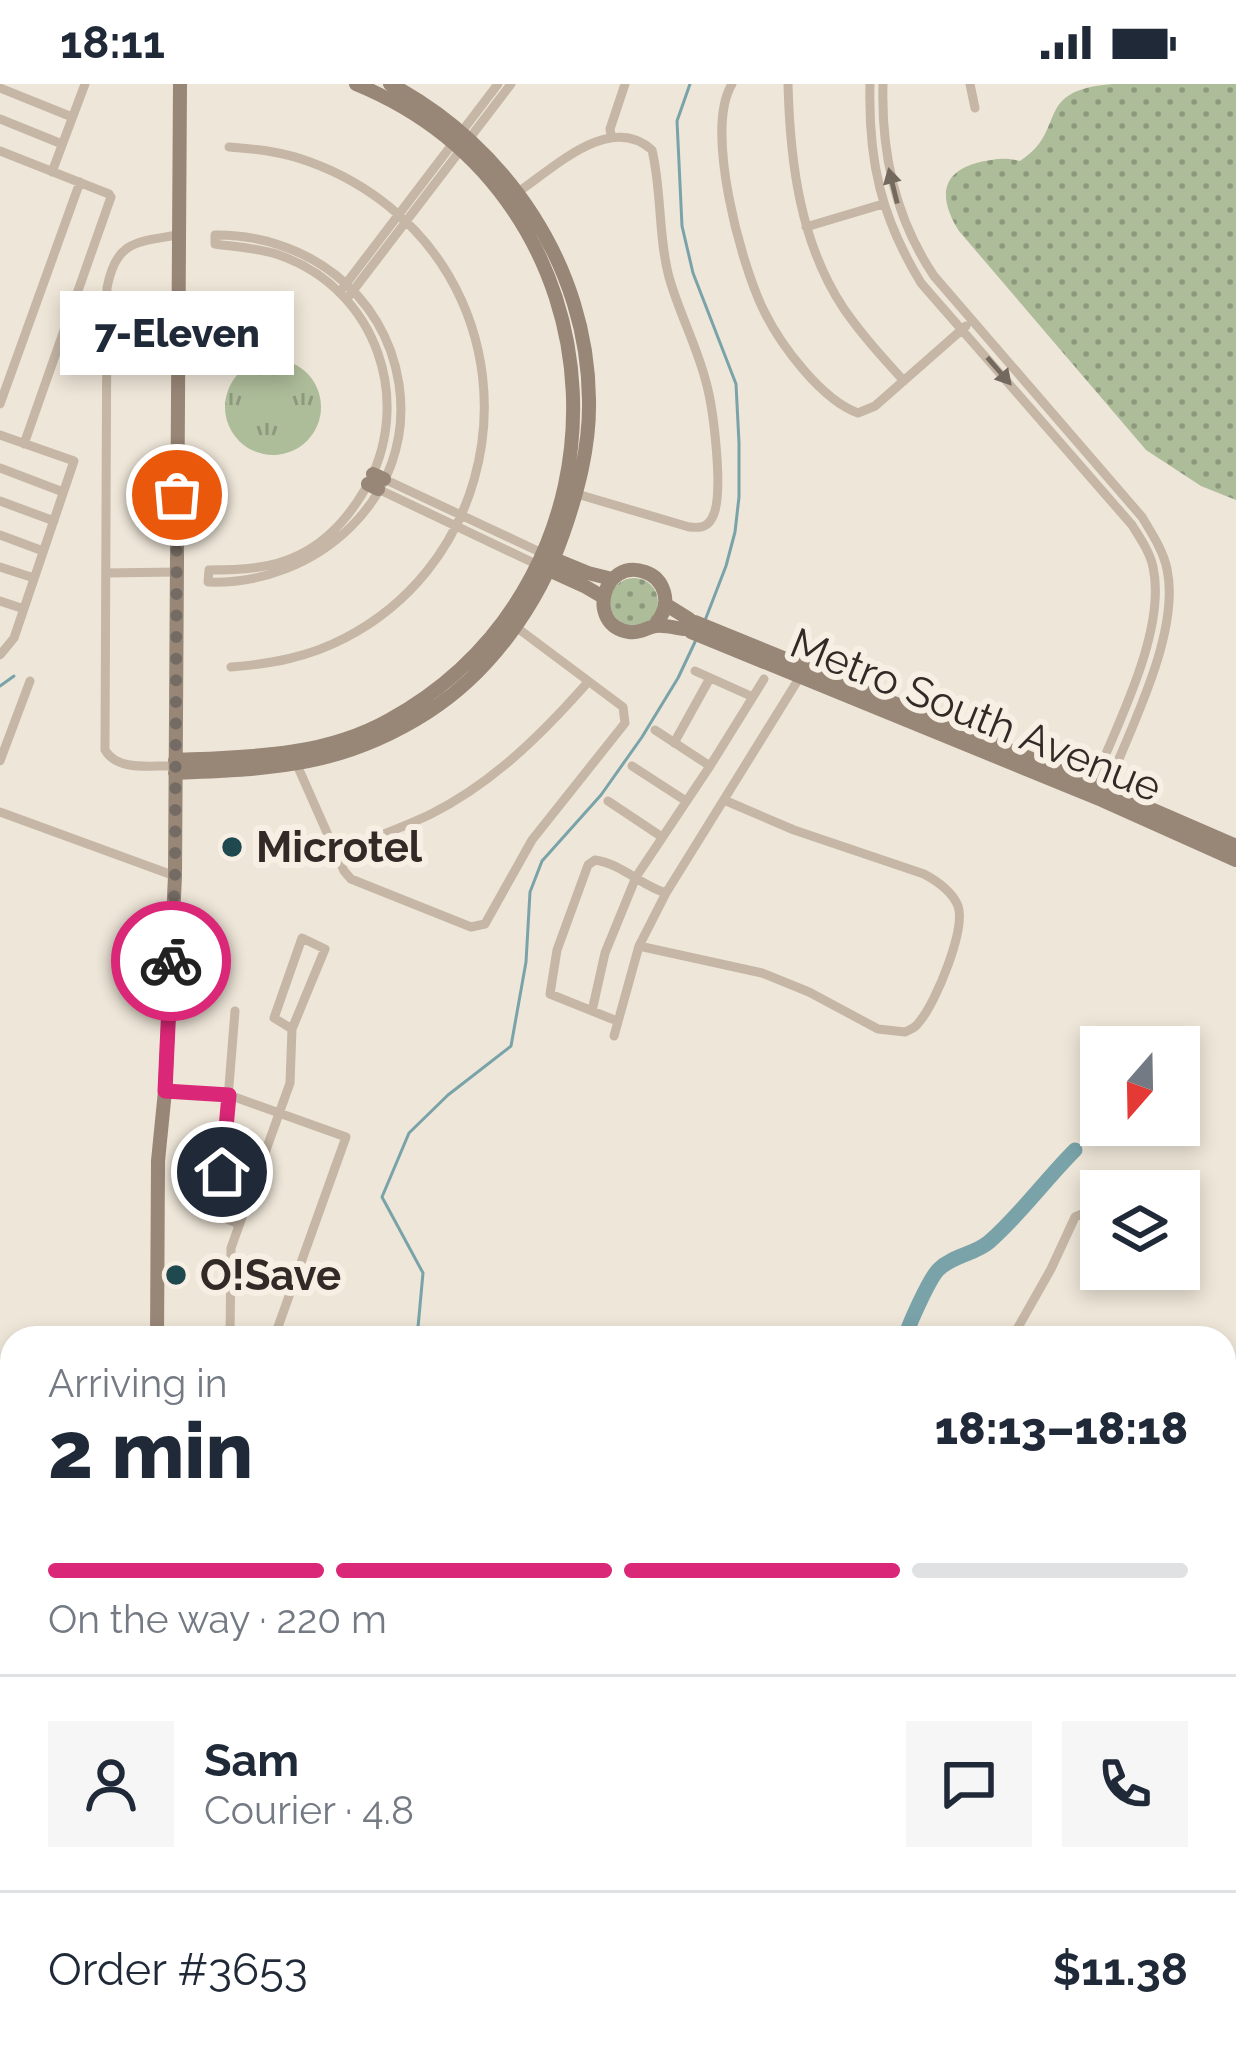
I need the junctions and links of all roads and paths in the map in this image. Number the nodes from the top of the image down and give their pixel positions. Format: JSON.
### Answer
{"nodes":[{"id":1,"x":180,"y":84,"type":"edge"},
{"id":2,"x":356,"y":84,"type":"edge"},
{"id":3,"x":390,"y":84,"type":"edge"},
{"id":4,"x":498,"y":84,"type":"edge"},
{"id":5,"x":511,"y":84,"type":"edge"},
{"id":6,"x":625,"y":84,"type":"edge"},
{"id":7,"x":732,"y":84,"type":"edge"},
{"id":8,"x":788,"y":84,"type":"edge"},
{"id":9,"x":870,"y":84,"type":"edge"},
{"id":10,"x":883,"y":84,"type":"edge"},
{"id":11,"x":970,"y":84,"type":"edge"},
{"id":12,"x":83,"y":85,"type":"edge"},
{"id":13,"x":0,"y":88,"type":"edge"},
{"id":14,"x":975,"y":109,"type":"dead end"},
{"id":15,"x":72,"y":117,"type":"junction"},
{"id":16,"x":0,"y":119,"type":"edge"},
{"id":17,"x":611,"y":135,"type":"junction"},
{"id":18,"x":461,"y":141,"type":"junction"},
{"id":19,"x":62,"y":144,"type":"junction"},
{"id":20,"x":229,"y":147,"type":"dead end"},
{"id":21,"x":0,"y":151,"type":"edge"},
{"id":22,"x":52,"y":172,"type":"junction"},
{"id":23,"x":80,"y":182,"type":"junction"},
{"id":24,"x":518,"y":192,"type":"junction"},
{"id":25,"x":883,"y":204,"type":"junction"},
{"id":26,"x":403,"y":218,"type":"junction"},
{"id":27,"x":806,"y":227,"type":"junction"},
{"id":28,"x":178,"y":236,"type":"junction"},
{"id":29,"x":346,"y":292,"type":"junction"},
{"id":30,"x":973,"y":320,"type":"junction"},
{"id":31,"x":963,"y":330,"type":"junction"},
{"id":32,"x":904,"y":381,"type":"junction"},
{"id":33,"x":0,"y":404,"type":"edge"},
{"id":34,"x":0,"y":435,"type":"edge"},
{"id":35,"x":24,"y":443,"type":"junction"},
{"id":36,"x":0,"y":468,"type":"edge"},
{"id":37,"x":376,"y":482,"type":"junction"},
{"id":38,"x":63,"y":492,"type":"junction"},
{"id":39,"x":577,"y":494,"type":"junction"},
{"id":40,"x":0,"y":501,"type":"edge"},
{"id":41,"x":54,"y":521,"type":"junction"},
{"id":42,"x":460,"y":521,"type":"junction"},
{"id":43,"x":0,"y":535,"type":"edge"},
{"id":44,"x":44,"y":551,"type":"junction"},
{"id":45,"x":546,"y":562,"type":"junction"},
{"id":46,"x":0,"y":567,"type":"edge"},
{"id":47,"x":176,"y":572,"type":"junction"},
{"id":48,"x":106,"y":573,"type":"junction"},
{"id":49,"x":34,"y":578,"type":"junction"},
{"id":50,"x":612,"y":579,"type":"junction"},
{"id":51,"x":603,"y":597,"type":"junction"},
{"id":52,"x":0,"y":601,"type":"edge"},
{"id":53,"x":665,"y":604,"type":"junction"},
{"id":54,"x":24,"y":609,"type":"junction"},
{"id":55,"x":654,"y":626,"type":"junction"},
{"id":56,"x":516,"y":627,"type":"junction"},
{"id":57,"x":696,"y":628,"type":"junction"},
{"id":58,"x":0,"y":633,"type":"edge"},
{"id":59,"x":14,"y":638,"type":"junction"},
{"id":60,"x":0,"y":656,"type":"edge"},
{"id":61,"x":230,"y":667,"type":"dead end"},
{"id":62,"x":695,"y":671,"type":"dead end"},
{"id":63,"x":802,"y":673,"type":"junction"},
{"id":64,"x":710,"y":677,"type":"junction"},
{"id":65,"x":764,"y":679,"type":"dead end"},
{"id":66,"x":30,"y":681,"type":"dead end"},
{"id":67,"x":588,"y":682,"type":"junction"},
{"id":68,"x":753,"y":697,"type":"junction"},
{"id":69,"x":17,"y":714,"type":"junction"},
{"id":70,"x":0,"y":723,"type":"edge"},
{"id":71,"x":655,"y":730,"type":"dead end"},
{"id":72,"x":674,"y":743,"type":"junction"},
{"id":73,"x":0,"y":761,"type":"edge"},
{"id":74,"x":297,"y":765,"type":"junction"},
{"id":75,"x":175,"y":766,"type":"junction"},
{"id":76,"x":632,"y":766,"type":"dead end"},
{"id":77,"x":710,"y":766,"type":"junction"},
{"id":78,"x":1097,"y":792,"type":"junction"},
{"id":79,"x":724,"y":800,"type":"junction"},
{"id":80,"x":608,"y":801,"type":"dead end"},
{"id":81,"x":686,"y":801,"type":"junction"},
{"id":82,"x":0,"y":812,"type":"edge"},
{"id":83,"x":662,"y":837,"type":"junction"},
{"id":84,"x":1236,"y":846,"type":"edge"},
{"id":85,"x":335,"y":853,"type":"junction"},
{"id":86,"x":1236,"y":860,"type":"edge"},
{"id":87,"x":175,"y":876,"type":"junction"},
{"id":88,"x":636,"y":877,"type":"junction"},
{"id":89,"x":666,"y":892,"type":"junction"},
{"id":90,"x":639,"y":946,"type":"junction"},
{"id":91,"x":235,"y":1011,"type":"dead end"},
{"id":92,"x":592,"y":1011,"type":"junction"},
{"id":93,"x":612,"y":1019,"type":"dead end"},
{"id":94,"x":292,"y":1029,"type":"junction"},
{"id":95,"x":614,"y":1036,"type":"dead end"},
{"id":96,"x":165,"y":1091,"type":"junction"},
{"id":97,"x":229,"y":1095,"type":"junction"},
{"id":98,"x":280,"y":1113,"type":"junction"},
{"id":99,"x":1080,"y":1215,"type":"edge"},
{"id":100,"x":238,"y":1224,"type":"junction"},
{"id":101,"x":157,"y":1326,"type":"edge"},
{"id":102,"x":230,"y":1326,"type":"edge"},
{"id":103,"x":278,"y":1326,"type":"edge"},
{"id":104,"x":1019,"y":1326,"type":"edge"}],
"edges":[{"from":1,"to":28,"type":"street"},
{"from":2,"to":18,"type":"street"},
{"from":3,"to":18,"type":"street"},
{"from":4,"to":18,"type":"street"},
{"from":5,"to":18,"type":"street"},
{"from":6,"to":17,"type":"street"},
{"from":7,"to":32,"type":"street"},
{"from":8,"to":27,"type":"street"},
{"from":9,"to":25,"type":"street"},
{"from":30,"to":10,"type":"street","one_way":true},
{"from":11,"to":14,"type":"street"},
{"from":12,"to":15,"type":"street"},
{"from":13,"to":15,"type":"street"},
{"from":15,"to":19,"type":"street"},
{"from":16,"to":19,"type":"street"},
{"from":17,"to":24,"type":"street"},
{"from":17,"to":39,"type":"street"},
{"from":18,"to":24,"type":"street"},
{"from":18,"to":26,"type":"street"},
{"from":18,"to":45,"type":"street"},
{"from":19,"to":22,"type":"street"},
{"from":20,"to":26,"type":"street"},
{"from":21,"to":22,"type":"street"},
{"from":22,"to":23,"type":"street"},
{"from":23,"to":33,"type":"street"},
{"from":23,"to":35,"type":"street"},
{"from":24,"to":39,"type":"street"},
{"from":25,"to":27,"type":"street"},
{"from":25,"to":31,"type":"street"},
{"from":26,"to":29,"type":"street"},
{"from":26,"to":42,"type":"street"},
{"from":27,"to":32,"type":"street"},
{"from":28,"to":47,"type":"street"},
{"from":28,"to":48,"type":"street"},
{"from":29,"to":29,"type":"street"},
{"from":29,"to":37,"type":"street"},
{"from":30,"to":31,"type":"street"},
{"from":30,"to":78,"type":"street"},
{"from":31,"to":32,"type":"street"},
{"from":31,"to":78,"type":"street","one_way":true},
{"from":34,"to":35,"type":"street"},
{"from":35,"to":38,"type":"street"},
{"from":36,"to":38,"type":"street"},
{"from":37,"to":37,"type":"street"},
{"from":37,"to":42,"type":"street","name":"Metro South Avenue"},
{"from":38,"to":41,"type":"street"},
{"from":39,"to":45,"type":"street"},
{"from":40,"to":41,"type":"street"},
{"from":41,"to":44,"type":"street"},
{"from":42,"to":45,"type":"street","name":"Metro South Avenue"},
{"from":42,"to":61,"type":"street"},
{"from":43,"to":44,"type":"street"},
{"from":44,"to":49,"type":"street"},
{"from":45,"to":50,"type":"street","name":"Metro South Avenue"},
{"from":45,"to":51,"type":"street","name":"Metro South Avenue"},
{"from":45,"to":56,"type":"street"},
{"from":45,"to":75,"type":"street"},
{"from":46,"to":49,"type":"street"},
{"from":47,"to":48,"type":"street"},
{"from":47,"to":75,"type":"street"},
{"from":48,"to":75,"type":"street"},
{"from":49,"to":54,"type":"street"},
{"from":50,"to":51,"type":"street"},
{"from":50,"to":53,"type":"street","name":"Metro South Avenue"},
{"from":51,"to":55,"type":"street","name":"Metro South Avenue"},
{"from":52,"to":54,"type":"street"},
{"from":53,"to":55,"type":"street"},
{"from":53,"to":57,"type":"street","name":"Metro South Avenue"},
{"from":54,"to":59,"type":"street"},
{"from":55,"to":57,"type":"street","name":"Metro South Avenue"},
{"from":56,"to":67,"type":"street"},
{"from":56,"to":74,"type":"street"},
{"from":57,"to":63,"type":"street","name":"Metro South Avenue"},
{"from":58,"to":59,"type":"street"},
{"from":59,"to":60,"type":"street"},
{"from":62,"to":64,"type":"street"},
{"from":63,"to":78,"type":"street","name":"Metro South Avenue"},
{"from":63,"to":79,"type":"street"},
{"from":64,"to":68,"type":"street"},
{"from":64,"to":72,"type":"street"},
{"from":65,"to":68,"type":"street"},
{"from":66,"to":69,"type":"street"},
{"from":67,"to":85,"type":"street"},
{"from":67,"to":85,"type":"street"},
{"from":68,"to":77,"type":"street"},
{"from":69,"to":70,"type":"street"},
{"from":69,"to":73,"type":"street"},
{"from":71,"to":72,"type":"street"},
{"from":72,"to":77,"type":"street"},
{"from":74,"to":75,"type":"street"},
{"from":74,"to":85,"type":"street"},
{"from":75,"to":87,"type":"street"},
{"from":76,"to":81,"type":"street"},
{"from":77,"to":81,"type":"street"},
{"from":78,"to":84,"type":"street","name":"Metro South Avenue"},
{"from":78,"to":86,"type":"street","name":"Metro South Avenue"},
{"from":79,"to":89,"type":"street"},
{"from":79,"to":90,"type":"street"},
{"from":80,"to":83,"type":"street"},
{"from":81,"to":83,"type":"street"},
{"from":82,"to":87,"type":"street"},
{"from":83,"to":88,"type":"street"},
{"from":87,"to":96,"type":"street"},
{"from":88,"to":89,"type":"street"},
{"from":88,"to":92,"type":"street"},
{"from":88,"to":92,"type":"street"},
{"from":89,"to":90,"type":"street"},
{"from":90,"to":95,"type":"street"},
{"from":91,"to":97,"type":"street"},
{"from":92,"to":93,"type":"street"},
{"from":94,"to":94,"type":"street"},
{"from":94,"to":98,"type":"street"},
{"from":96,"to":97,"type":"street"},
{"from":96,"to":101,"type":"street"},
{"from":97,"to":98,"type":"street"},
{"from":97,"to":100,"type":"street"},
{"from":98,"to":100,"type":"street"},
{"from":98,"to":103,"type":"street"},
{"from":99,"to":104,"type":"street"},
{"from":100,"to":102,"type":"street"}]}
